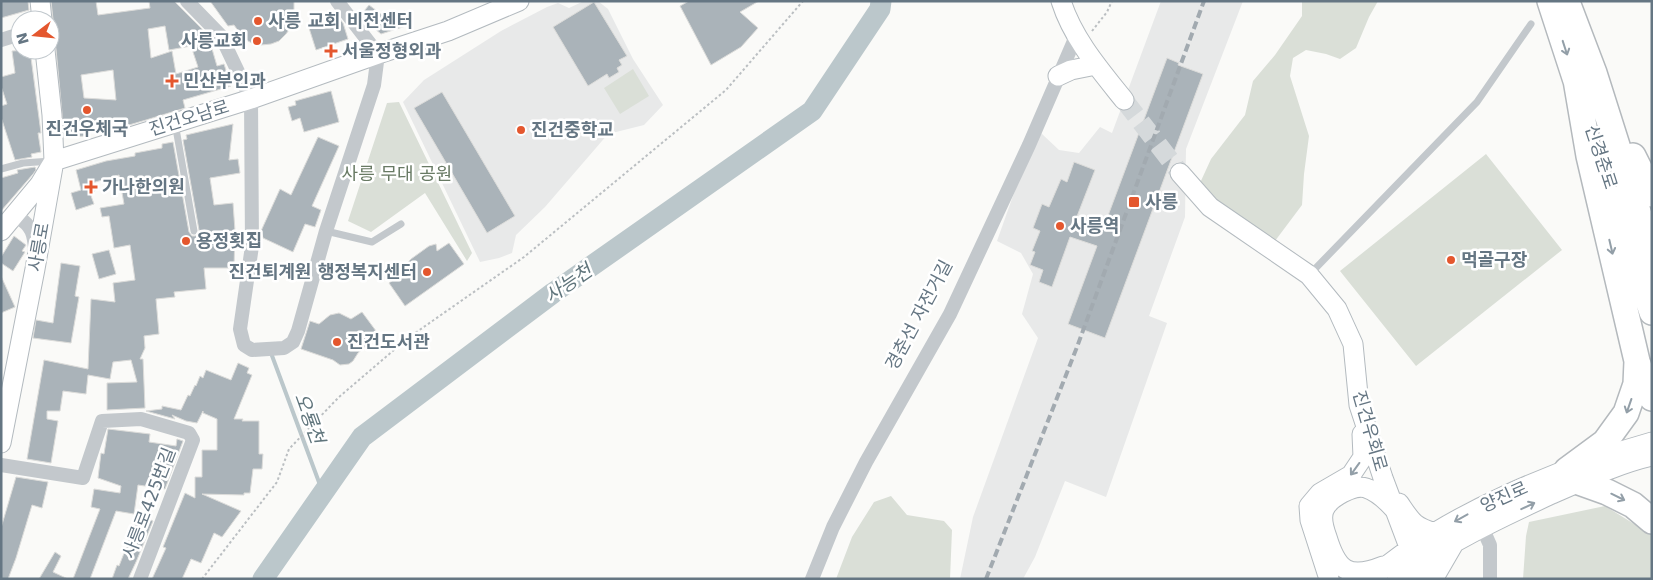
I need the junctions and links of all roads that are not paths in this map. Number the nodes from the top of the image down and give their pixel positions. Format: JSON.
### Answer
{"nodes":[{"id":1,"x":187,"y":1,"type":"edge"},
{"id":2,"x":337,"y":1,"type":"edge"},
{"id":3,"x":519,"y":1,"type":"edge"},
{"id":4,"x":1061,"y":1,"type":"edge"},
{"id":5,"x":1550,"y":1,"type":"edge"},
{"id":6,"x":1567,"y":1,"type":"edge"},
{"id":7,"x":1531,"y":24,"type":"dead end"},
{"id":8,"x":1084,"y":33,"type":"junction"},
{"id":9,"x":378,"y":54,"type":"junction"},
{"id":10,"x":46,"y":60,"type":"edge"},
{"id":11,"x":1096,"y":65,"type":"junction"},
{"id":12,"x":1058,"y":76,"type":"junction"},
{"id":13,"x":1585,"y":76,"type":"junction"},
{"id":14,"x":251,"y":99,"type":"junction"},
{"id":15,"x":1124,"y":100,"type":"tunnel mouth"},
{"id":16,"x":175,"y":123,"type":"junction"},
{"id":17,"x":54,"y":161,"type":"junction"},
{"id":18,"x":1,"y":169,"type":"edge"},
{"id":19,"x":1180,"y":173,"type":"tunnel mouth"},
{"id":20,"x":1652,"y":194,"type":"edge"},
{"id":21,"x":401,"y":224,"type":"dead end"},
{"id":22,"x":4,"y":228,"type":"edge"},
{"id":23,"x":194,"y":231,"type":"dead end"},
{"id":24,"x":326,"y":231,"type":"junction"},
{"id":25,"x":1652,"y":256,"type":"edge"},
{"id":26,"x":35,"y":269,"type":"junction"},
{"id":27,"x":1309,"y":275,"type":"junction"},
{"id":28,"x":1652,"y":312,"type":"edge"},
{"id":29,"x":1637,"y":361,"type":"junction"},
{"id":30,"x":1652,"y":398,"type":"edge"},
{"id":31,"x":1359,"y":406,"type":"junction"},
{"id":32,"x":1652,"y":442,"type":"edge"},
{"id":33,"x":1,"y":443,"type":"edge"},
{"id":34,"x":1652,"y":456,"type":"edge"},
{"id":35,"x":1,"y":465,"type":"edge"},
{"id":36,"x":1573,"y":476,"type":"junction"},
{"id":37,"x":1383,"y":478,"type":"junction"},
{"id":38,"x":1395,"y":510,"type":"junction"},
{"id":39,"x":1652,"y":521,"type":"edge"},
{"id":40,"x":1482,"y":527,"type":"junction"},
{"id":41,"x":1435,"y":532,"type":"junction"},
{"id":42,"x":1453,"y":544,"type":"junction"},
{"id":43,"x":1415,"y":565,"type":"edge"},
{"id":44,"x":1392,"y":571,"type":"edge"},
{"id":45,"x":140,"y":579,"type":"edge"},
{"id":46,"x":812,"y":579,"type":"edge"},
{"id":47,"x":1330,"y":579,"type":"edge"},
{"id":48,"x":1370,"y":579,"type":"edge"},
{"id":49,"x":1435,"y":579,"type":"edge"},
{"id":50,"x":1490,"y":579,"type":"edge"}],
"edges":[{"from":1,"to":14,"type":"street"},
{"from":2,"to":9,"type":"street"},
{"from":3,"to":9,"type":"main road","name":"진건오남로"},
{"from":4,"to":8,"type":"main road"},
{"from":5,"to":13,"type":"highway","name":"신경춘로","one_way":true},
{"from":6,"to":13,"type":"highway","name":"신경춘로"},
{"from":7,"to":27,"type":"lane"},
{"from":8,"to":11,"type":"main road"},
{"from":8,"to":12,"type":"street"},
{"from":9,"to":14,"type":"main road","name":"진건오남로"},
{"from":9,"to":24,"type":"street"},
{"from":10,"to":17,"type":"main road","name":"사릉로"},
{"from":11,"to":12,"type":"main road"},
{"from":11,"to":15,"type":"main road"},
{"from":12,"to":46,"type":"street"},
{"from":13,"to":20,"type":"highway"},
{"from":13,"to":25,"type":"highway","name":"신경춘로"},
{"from":13,"to":28,"type":"highway","name":"신경춘로"},
{"from":13,"to":29,"type":"highway","one_way":true},
{"from":14,"to":16,"type":"main road","name":"진건오남로"},
{"from":14,"to":24,"type":"street"},
{"from":16,"to":17,"type":"main road","name":"진건오남로"},
{"from":16,"to":23,"type":"lane"},
{"from":17,"to":18,"type":"lane"},
{"from":17,"to":22,"type":"main road"},
{"from":17,"to":26,"type":"main road","name":"사릉로"},
{"from":19,"to":27,"type":"main road","name":"진건우회로"},
{"from":21,"to":24,"type":"lane"},
{"from":22,"to":26,"type":"street"},
{"from":26,"to":33,"type":"main road","name":"사릉로"},
{"from":27,"to":31,"type":"main road","name":"진건우회로"},
{"from":29,"to":30,"type":"highway"},
{"from":29,"to":36,"type":"highway","one_way":true},
{"from":31,"to":37,"type":"main road","name":"진건우회로"},
{"from":31,"to":47,"type":"main road","one_way":true},
{"from":32,"to":36,"type":"main road","name":"양진로"},
{"from":34,"to":36,"type":"main road","name":"양진로"},
{"from":35,"to":45,"type":"street","name":"사릉로425번길"},
{"from":36,"to":39,"type":"highway","one_way":true},
{"from":40,"to":36,"type":"main road","name":"양진로","one_way":true},
{"from":36,"to":41,"type":"main road","name":"양진로","one_way":true},
{"from":37,"to":38,"type":"main road","name":"진건우회로"},
{"from":37,"to":41,"type":"main road"},
{"from":38,"to":43,"type":"main road","name":"진건우회로"},
{"from":38,"to":44,"type":"main road"},
{"from":40,"to":42,"type":"main road","name":"양진로"},
{"from":40,"to":50,"type":"street"},
{"from":41,"to":43,"type":"main road","name":"양진로"},
{"from":42,"to":43,"type":"main road","name":"양진로"},
{"from":42,"to":49,"type":"main road"},
{"from":43,"to":44,"type":"main road","name":"양진로"},
{"from":44,"to":48,"type":"main road","name":"양진로"}]}
